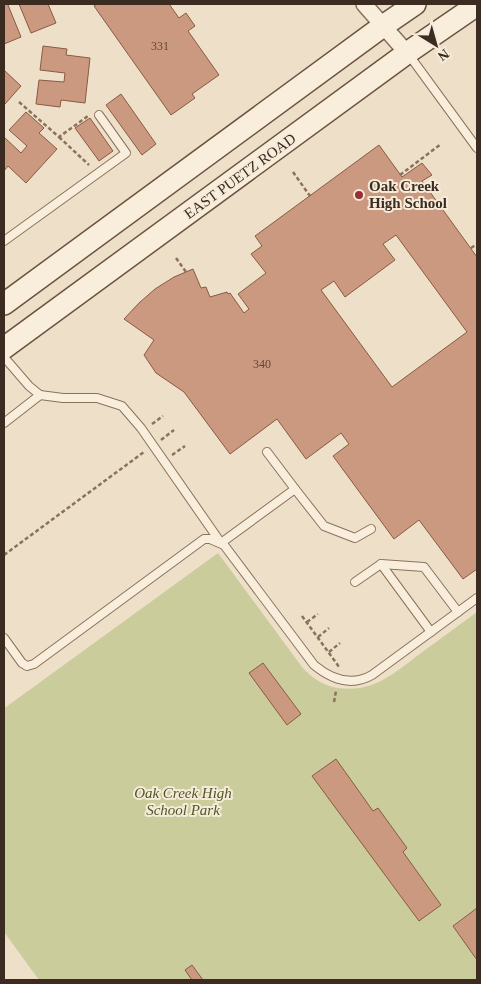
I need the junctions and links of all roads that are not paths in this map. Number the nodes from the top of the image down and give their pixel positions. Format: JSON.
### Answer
{"nodes":[{"id":1,"x":364,"y":4,"type":"edge"},
{"id":2,"x":415,"y":4,"type":"edge"},
{"id":3,"x":477,"y":5,"type":"edge"},
{"id":4,"x":383,"y":26,"type":"junction"},
{"id":5,"x":407,"y":53,"type":"junction"},
{"id":6,"x":99,"y":115,"type":"road end"},
{"id":7,"x":477,"y":148,"type":"edge"},
{"id":8,"x":4,"y":241,"type":"edge"},
{"id":9,"x":4,"y":304,"type":"edge"},
{"id":10,"x":4,"y":348,"type":"edge"},
{"id":11,"x":4,"y":357,"type":"edge"},
{"id":12,"x":40,"y":395,"type":"junction"},
{"id":13,"x":4,"y":423,"type":"edge"},
{"id":14,"x":267,"y":452,"type":"dead end"},
{"id":15,"x":295,"y":489,"type":"junction"},
{"id":16,"x":371,"y":530,"type":"dead end"},
{"id":17,"x":221,"y":543,"type":"junction"},
{"id":18,"x":381,"y":564,"type":"junction"},
{"id":19,"x":355,"y":582,"type":"dead end"},
{"id":20,"x":477,"y":598,"type":"edge"},
{"id":21,"x":458,"y":612,"type":"junction"},
{"id":22,"x":431,"y":632,"type":"junction"},
{"id":23,"x":4,"y":638,"type":"edge"}],
"edges":[{"from":1,"to":4,"type":"street"},
{"from":2,"to":4,"type":"street"},
{"from":3,"to":5,"type":"street","name":"EAST PUETZ ROAD"},
{"from":4,"to":5,"type":"street"},
{"from":4,"to":9,"type":"street"},
{"from":5,"to":7,"type":"lane"},
{"from":5,"to":10,"type":"street","name":"EAST PUETZ ROAD"},
{"from":6,"to":8,"type":"lane"},
{"from":11,"to":12,"type":"lane"},
{"from":12,"to":13,"type":"lane"},
{"from":12,"to":17,"type":"lane"},
{"from":14,"to":15,"type":"lane"},
{"from":15,"to":16,"type":"lane"},
{"from":15,"to":17,"type":"lane"},
{"from":17,"to":22,"type":"lane"},
{"from":17,"to":23,"type":"lane"},
{"from":18,"to":19,"type":"lane"},
{"from":18,"to":21,"type":"lane"},
{"from":18,"to":22,"type":"lane"},
{"from":20,"to":21,"type":"lane"},
{"from":21,"to":22,"type":"lane"}]}
